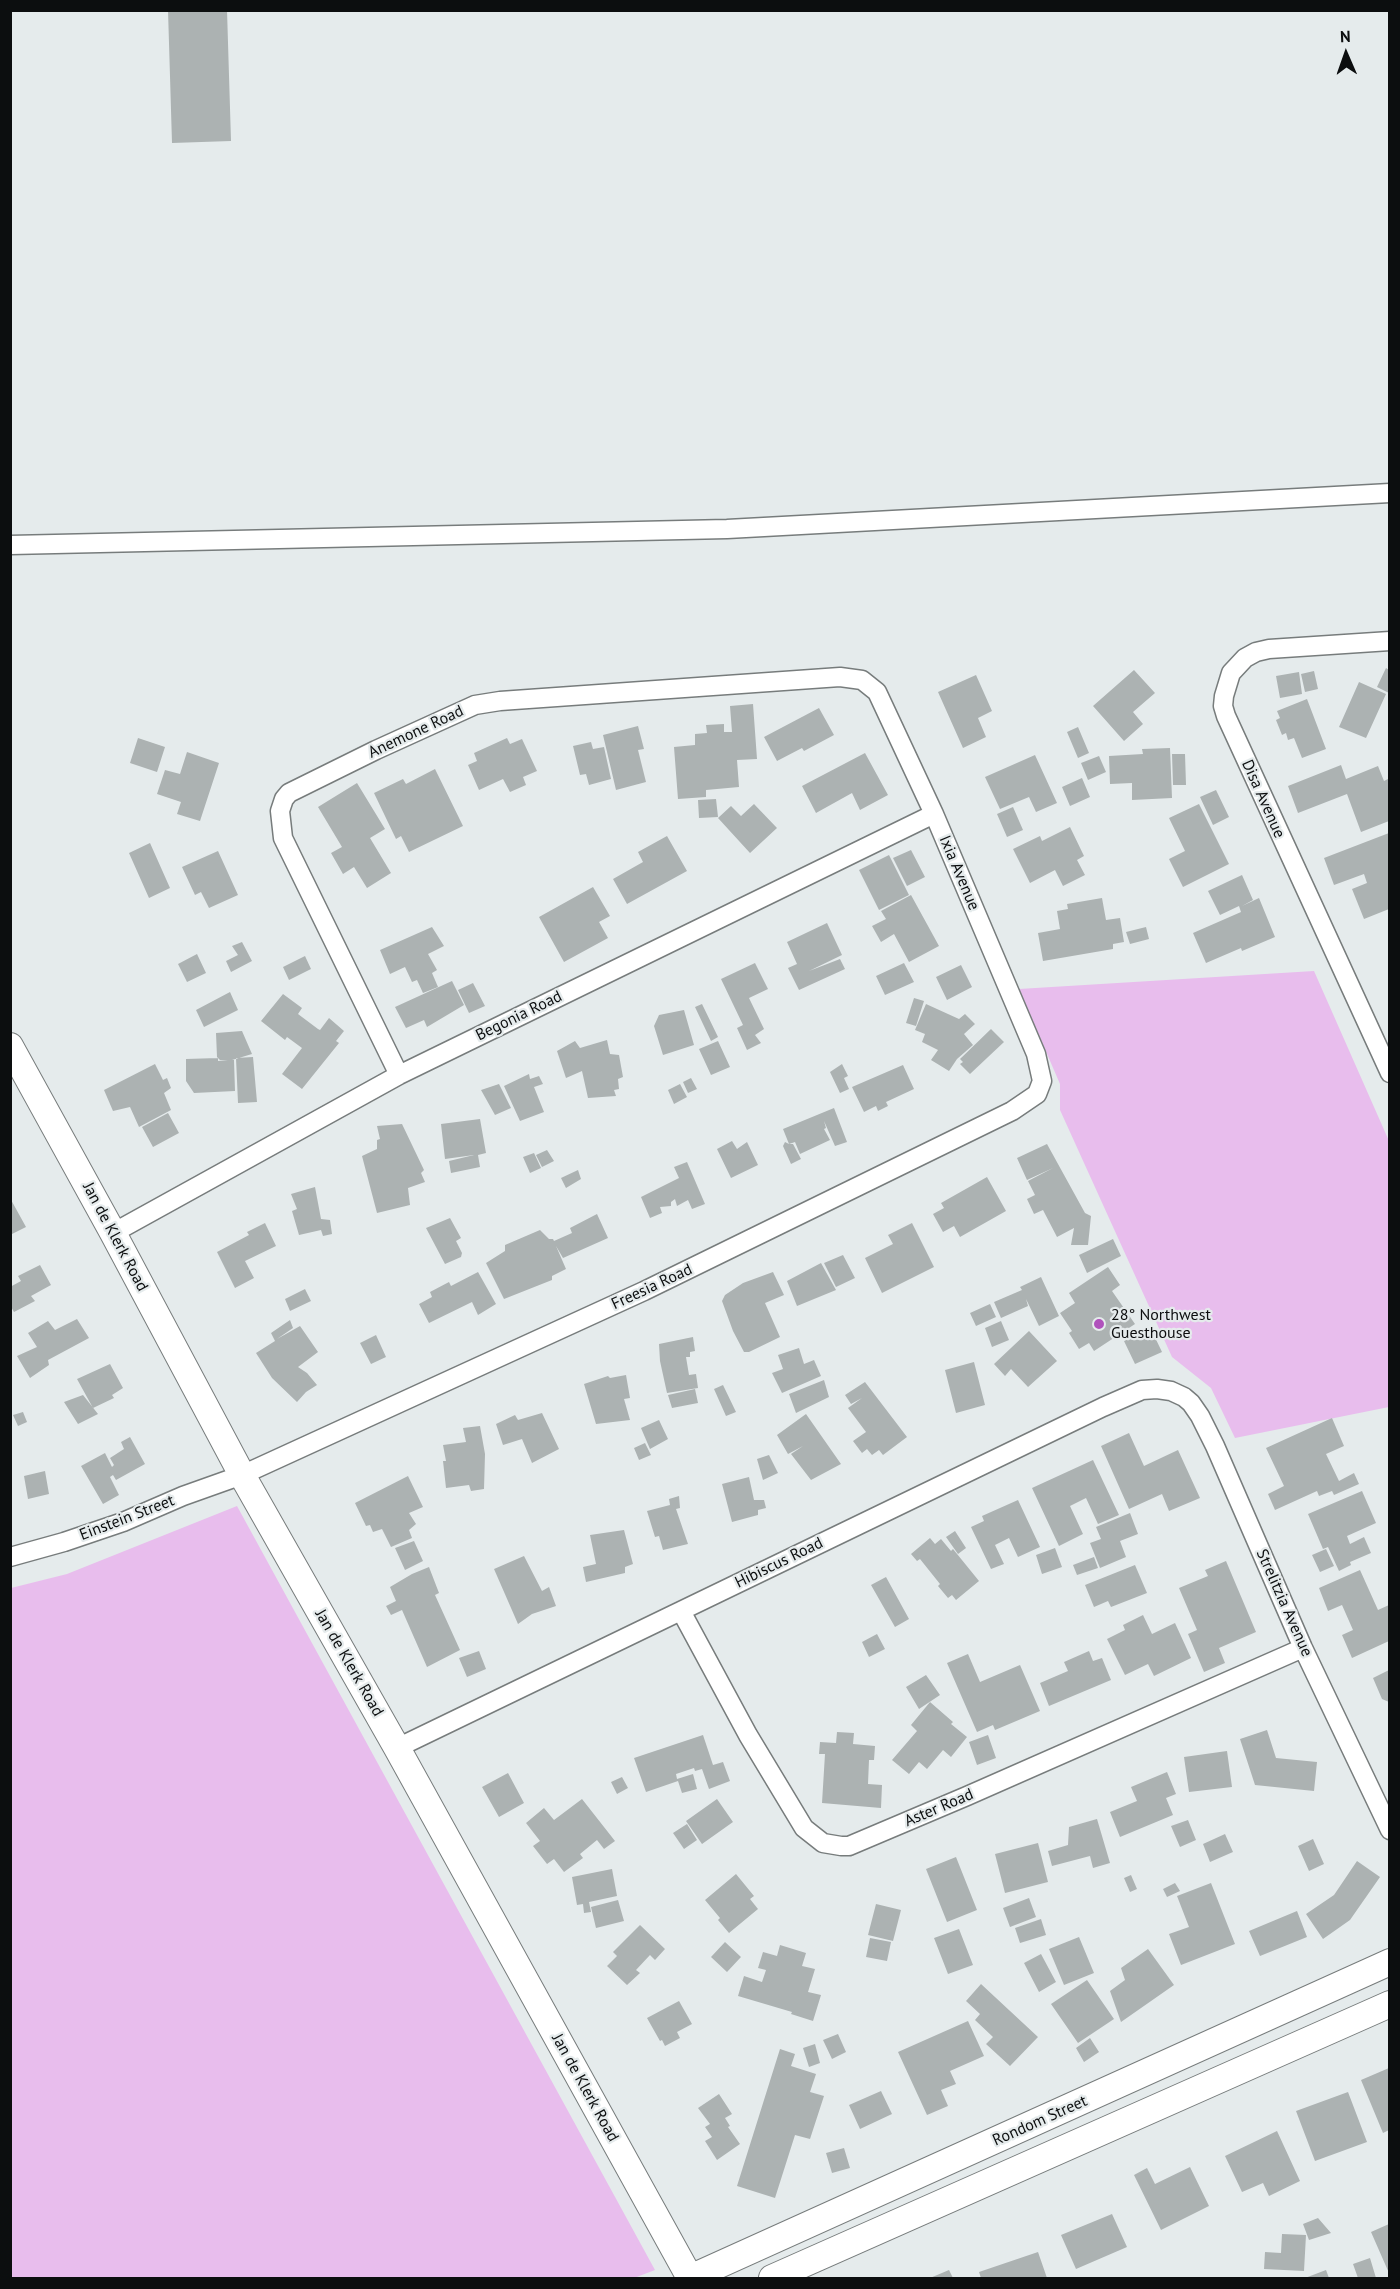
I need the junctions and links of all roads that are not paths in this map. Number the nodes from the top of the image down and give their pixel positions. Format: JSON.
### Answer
{"nodes":[{"id":1,"x":1389,"y":494,"type":"edge"},
{"id":2,"x":10,"y":545,"type":"edge"},
{"id":3,"x":1389,"y":641,"type":"edge"},
{"id":4,"x":862,"y":680,"type":"joint"},
{"id":5,"x":934,"y":814,"type":"junction"},
{"id":6,"x":10,"y":1046,"type":"edge"},
{"id":7,"x":1389,"y":1073,"type":"edge"},
{"id":8,"x":399,"y":1075,"type":"junction"},
{"id":9,"x":1042,"y":1075,"type":"joint"},
{"id":10,"x":113,"y":1233,"type":"junction"},
{"id":11,"x":1164,"y":1390,"type":"joint"},
{"id":12,"x":242,"y":1475,"type":"junction"},
{"id":13,"x":10,"y":1557,"type":"edge"},
{"id":14,"x":681,"y":1611,"type":"junction"},
{"id":15,"x":1303,"y":1648,"type":"junction"},
{"id":16,"x":397,"y":1748,"type":"junction"},
{"id":17,"x":1389,"y":1830,"type":"edge"},
{"id":18,"x":1389,"y":1962,"type":"edge"},
{"id":19,"x":1389,"y":2004,"type":"edge"},
{"id":20,"x":690,"y":2278,"type":"edge"},
{"id":21,"x":772,"y":2278,"type":"edge"}],
"edges":[{"from":1,"to":2,"type":"street"},
{"from":3,"to":7,"type":"street","name":"Disa Avenue"},
{"from":4,"to":5,"type":"street","name":"Ixia Avenue"},
{"from":4,"to":8,"type":"street","name":"Anemone Road"},
{"from":5,"to":8,"type":"street","name":"Begonia Road"},
{"from":5,"to":9,"type":"street","name":"Ixia Avenue"},
{"from":6,"to":10,"type":"street","name":"Jan de Klerk Road"},
{"from":8,"to":10,"type":"street","name":"Begonia Road"},
{"from":9,"to":12,"type":"street","name":"Freesia Road"},
{"from":10,"to":12,"type":"street","name":"Jan de Klerk Road"},
{"from":11,"to":14,"type":"street","name":"Hibiscus Road"},
{"from":11,"to":15,"type":"street","name":"Strelitzia Avenue"},
{"from":12,"to":13,"type":"street","name":"Einstein Street"},
{"from":12,"to":16,"type":"street","name":"Jan de Klerk Road"},
{"from":14,"to":15,"type":"street","name":"Aster Road"},
{"from":14,"to":16,"type":"street","name":"Hibiscus Road"},
{"from":15,"to":17,"type":"street","name":"Strelitzia Avenue"},
{"from":16,"to":20,"type":"street","name":"Jan de Klerk Road"},
{"from":18,"to":20,"type":"street","name":"Rondom Street"},
{"from":19,"to":21,"type":"street"}]}
